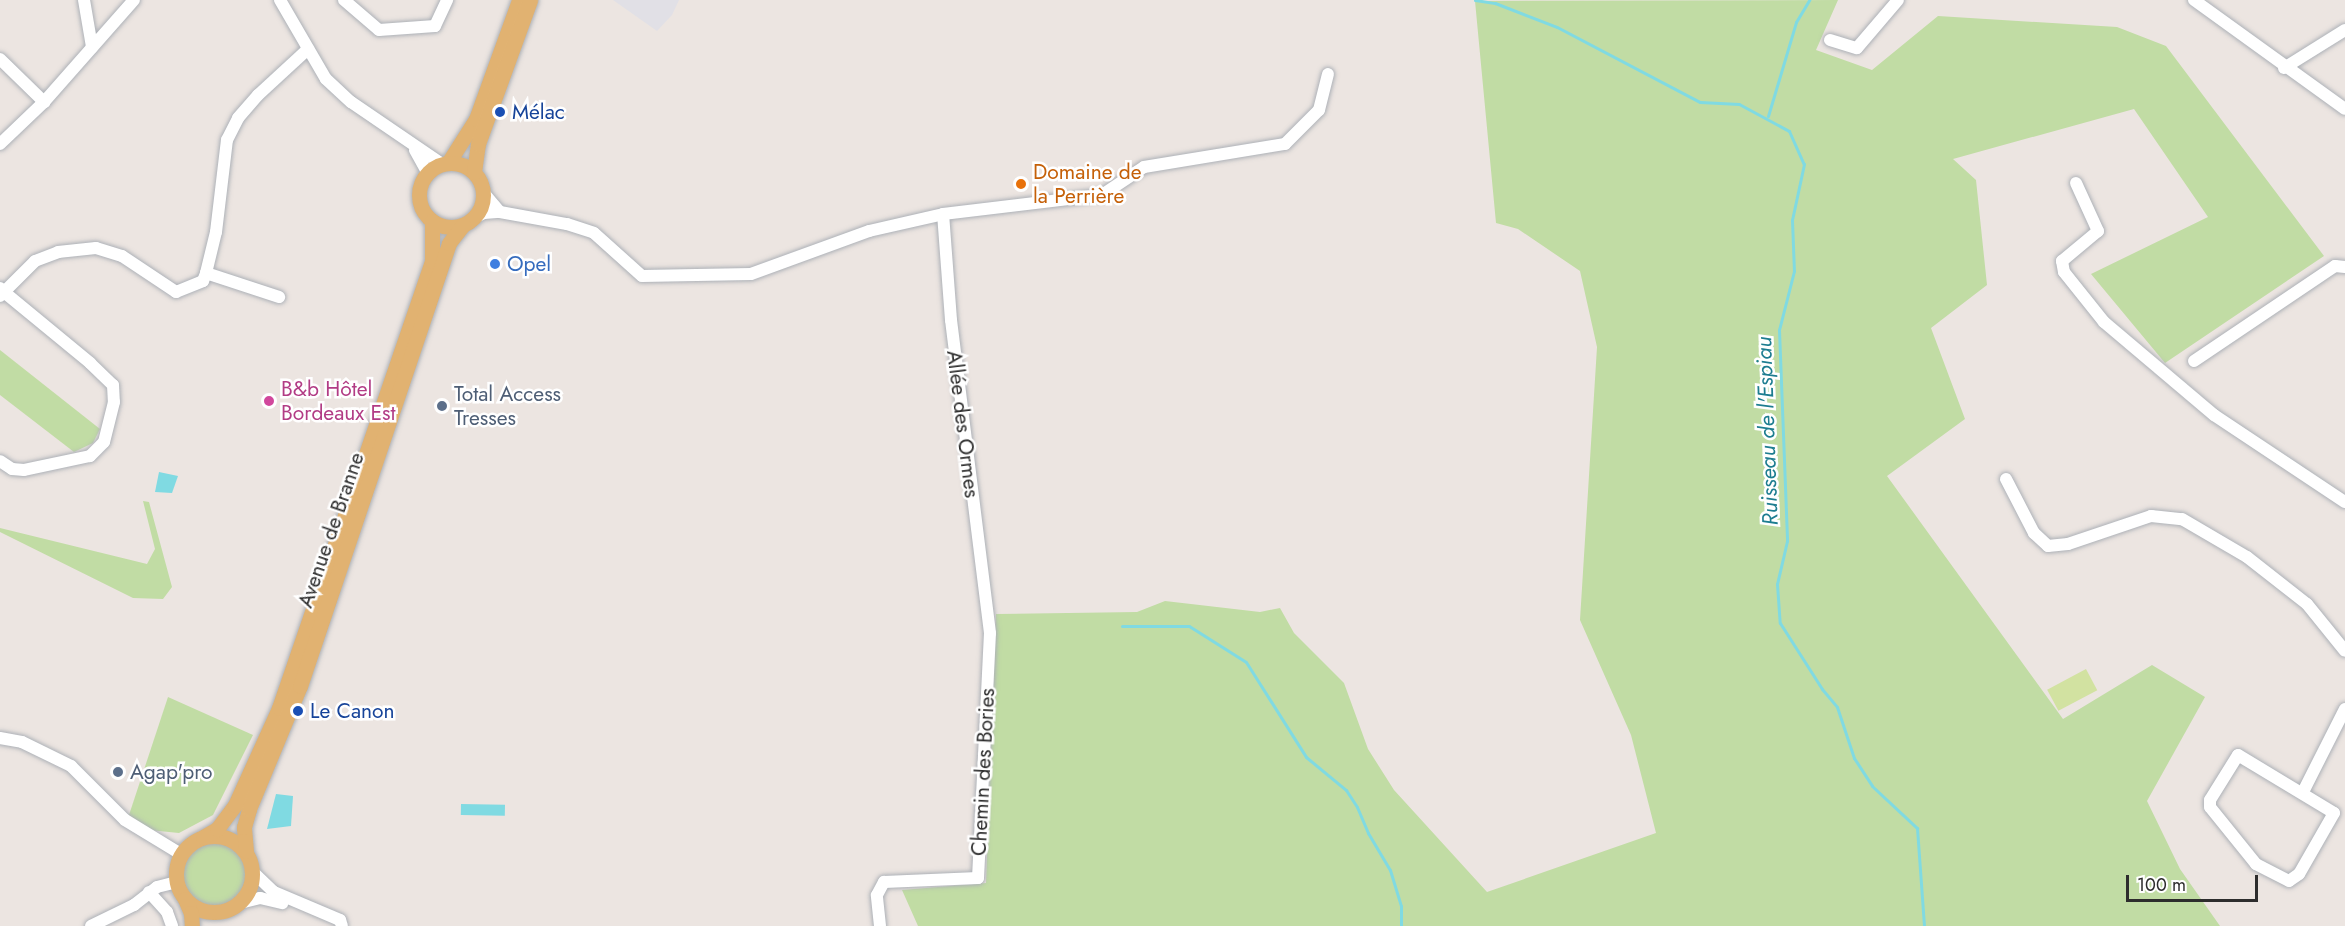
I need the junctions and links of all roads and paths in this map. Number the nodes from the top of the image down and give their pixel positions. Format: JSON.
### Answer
{"nodes":[{"id":1,"x":84,"y":0,"type":"edge"},
{"id":2,"x":134,"y":0,"type":"edge"},
{"id":3,"x":280,"y":0,"type":"edge"},
{"id":4,"x":344,"y":0,"type":"edge"},
{"id":5,"x":447,"y":0,"type":"edge"},
{"id":6,"x":519,"y":0,"type":"edge"},
{"id":7,"x":530,"y":0,"type":"edge"},
{"id":8,"x":1898,"y":0,"type":"edge"},
{"id":9,"x":2194,"y":0,"type":"edge"},
{"id":10,"x":2345,"y":30,"type":"edge"},
{"id":11,"x":1830,"y":40,"type":"dead end"},
{"id":12,"x":92,"y":47,"type":"junction"},
{"id":13,"x":308,"y":49,"type":"junction"},
{"id":14,"x":0,"y":58,"type":"edge"},
{"id":15,"x":2284,"y":68,"type":"junction"},
{"id":16,"x":1329,"y":74,"type":"dead end"},
{"id":17,"x":44,"y":102,"type":"junction"},
{"id":18,"x":2345,"y":109,"type":"edge"},
{"id":19,"x":0,"y":144,"type":"edge"},
{"id":20,"x":412,"y":147,"type":"junction"},
{"id":21,"x":445,"y":164,"type":"junction"},
{"id":22,"x":474,"y":172,"type":"junction"},
{"id":23,"x":428,"y":173,"type":"junction"},
{"id":24,"x":2076,"y":183,"type":"dead end"},
{"id":25,"x":483,"y":192,"type":"junction"},
{"id":26,"x":500,"y":212,"type":"junction"},
{"id":27,"x":943,"y":214,"type":"junction"},
{"id":28,"x":432,"y":221,"type":"junction"},
{"id":29,"x":468,"y":222,"type":"junction"},
{"id":30,"x":2345,"y":267,"type":"edge"},
{"id":31,"x":206,"y":273,"type":"junction"},
{"id":32,"x":1,"y":292,"type":"edge"},
{"id":33,"x":279,"y":297,"type":"dead end"},
{"id":34,"x":2194,"y":361,"type":"dead end"},
{"id":35,"x":0,"y":461,"type":"edge"},
{"id":36,"x":2006,"y":479,"type":"dead end"},
{"id":37,"x":2345,"y":502,"type":"edge"},
{"id":38,"x":990,"y":633,"type":"joint"},
{"id":39,"x":2345,"y":651,"type":"edge"},
{"id":40,"x":2345,"y":709,"type":"edge"},
{"id":41,"x":0,"y":738,"type":"edge"},
{"id":42,"x":2303,"y":792,"type":"junction"},
{"id":43,"x":203,"y":837,"type":"junction"},
{"id":44,"x":246,"y":851,"type":"junction"},
{"id":45,"x":181,"y":854,"type":"junction"},
{"id":46,"x":253,"y":872,"type":"junction"},
{"id":47,"x":177,"y":882,"type":"junction"},
{"id":48,"x":150,"y":892,"type":"junction"},
{"id":49,"x":183,"y":896,"type":"junction"},
{"id":50,"x":236,"y":905,"type":"junction"},
{"id":51,"x":91,"y":926,"type":"edge"},
{"id":52,"x":172,"y":926,"type":"edge"},
{"id":53,"x":192,"y":926,"type":"edge"},
{"id":54,"x":215,"y":926,"type":"edge"},
{"id":55,"x":333,"y":926,"type":"edge"},
{"id":56,"x":342,"y":926,"type":"edge"},
{"id":57,"x":880,"y":926,"type":"edge"}],
"edges":[{"from":1,"to":12,"type":"street"},
{"from":2,"to":12,"type":"street"},
{"from":3,"to":13,"type":"street"},
{"from":4,"to":5,"type":"street"},
{"from":6,"to":21,"type":"main road"},
{"from":7,"to":22,"type":"main road"},
{"from":8,"to":11,"type":"street"},
{"from":9,"to":15,"type":"street"},
{"from":10,"to":15,"type":"street"},
{"from":12,"to":17,"type":"street"},
{"from":13,"to":20,"type":"street"},
{"from":13,"to":31,"type":"street"},
{"from":14,"to":17,"type":"street"},
{"from":15,"to":18,"type":"street"},
{"from":16,"to":27,"type":"street"},
{"from":17,"to":19,"type":"street"},
{"from":20,"to":21,"type":"street"},
{"from":20,"to":23,"type":"street"},
{"from":21,"to":22,"type":"main road"},
{"from":21,"to":23,"type":"main road"},
{"from":22,"to":25,"type":"main road"},
{"from":23,"to":28,"type":"main road"},
{"from":24,"to":37,"type":"street"},
{"from":25,"to":26,"type":"street"},
{"from":25,"to":29,"type":"main road"},
{"from":26,"to":27,"type":"street"},
{"from":26,"to":29,"type":"street"},
{"from":27,"to":38,"type":"street","name":"Allée des Ormes"},
{"from":28,"to":29,"type":"main road"},
{"from":28,"to":43,"type":"main road","name":"Avenue de Branne"},
{"from":29,"to":44,"type":"main road","name":"Avenue de Branne"},
{"from":30,"to":34,"type":"street"},
{"from":31,"to":32,"type":"street"},
{"from":31,"to":33,"type":"street"},
{"from":32,"to":35,"type":"street"},
{"from":36,"to":39,"type":"street"},
{"from":38,"to":57,"type":"street","name":"Chemin des Bories"},
{"from":40,"to":42,"type":"street"},
{"from":41,"to":45,"type":"street"},
{"from":42,"to":42,"type":"street"},
{"from":43,"to":44,"type":"main road"},
{"from":43,"to":45,"type":"main road"},
{"from":44,"to":46,"type":"main road"},
{"from":45,"to":47,"type":"main road"},
{"from":46,"to":50,"type":"main road"},
{"from":46,"to":56,"type":"street"},
{"from":47,"to":48,"type":"street"},
{"from":47,"to":49,"type":"main road"},
{"from":48,"to":51,"type":"street"},
{"from":48,"to":52,"type":"street"},
{"from":49,"to":50,"type":"main road"},
{"from":49,"to":53,"type":"main road"},
{"from":50,"to":54,"type":"main road"},
{"from":50,"to":55,"type":"street"}]}
